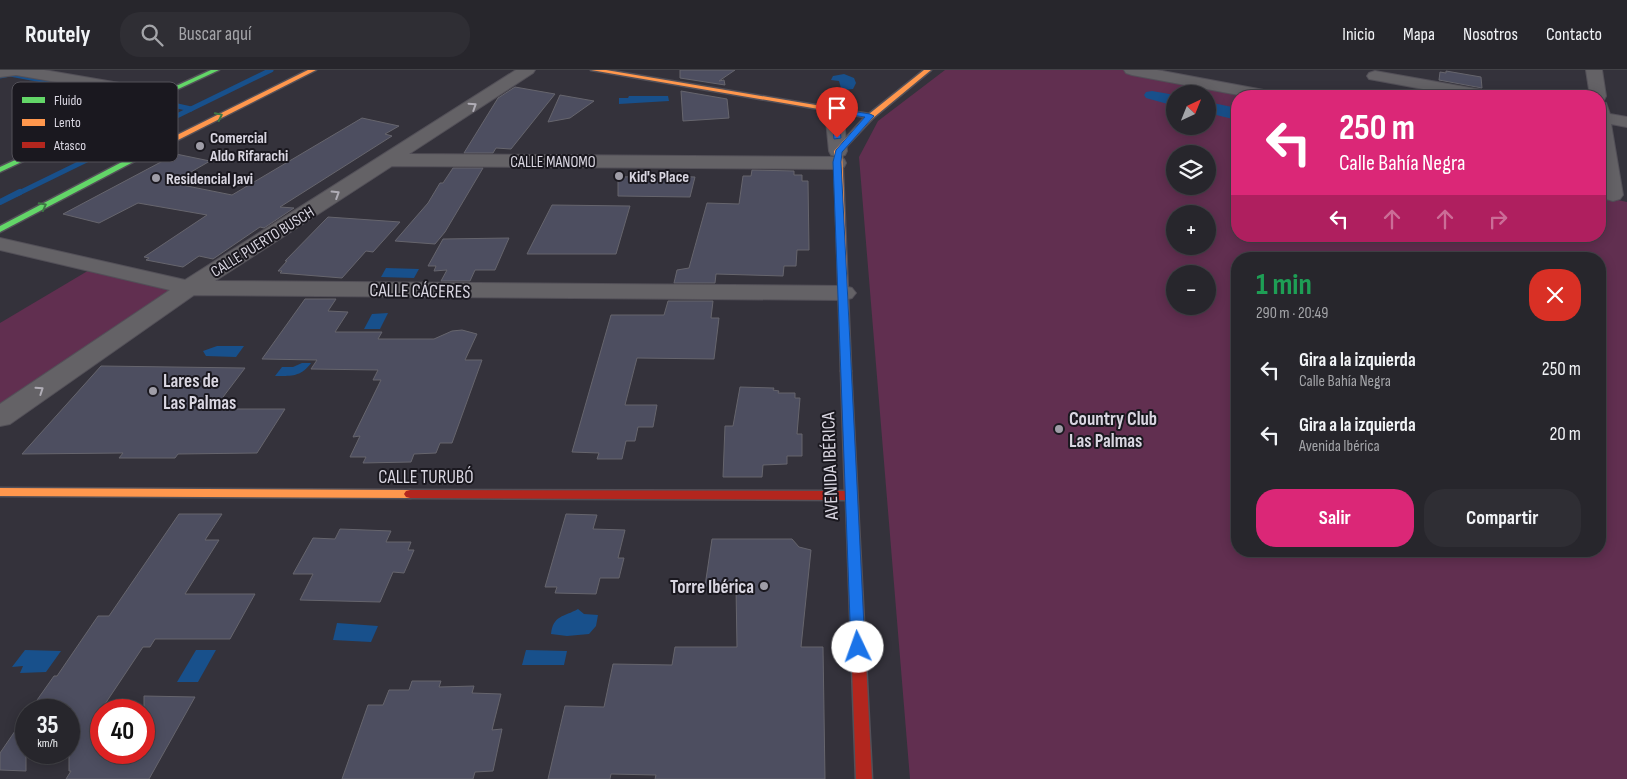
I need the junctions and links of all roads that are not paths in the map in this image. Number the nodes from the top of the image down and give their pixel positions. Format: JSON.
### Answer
{"nodes":[{"id":1,"x":216,"y":70,"type":"edge"},
{"id":2,"x":313,"y":70,"type":"edge"},
{"id":3,"x":527,"y":70,"type":"edge"},
{"id":4,"x":594,"y":70,"type":"edge"},
{"id":5,"x":928,"y":70,"type":"edge"},
{"id":6,"x":1132,"y":70,"type":"edge"},
{"id":7,"x":1594,"y":70,"type":"edge"},
{"id":8,"x":0,"y":72,"type":"edge"},
{"id":9,"x":1151,"y":72,"type":"edge"},
{"id":10,"x":1374,"y":78,"type":"edge"},
{"id":11,"x":85,"y":82,"type":"edge"},
{"id":12,"x":178,"y":87,"type":"edge"},
{"id":13,"x":1240,"y":90,"type":"edge"},
{"id":14,"x":1450,"y":90,"type":"edge"},
{"id":15,"x":1597,"y":90,"type":"edge"},
{"id":16,"x":834,"y":110,"type":"junction"},
{"id":17,"x":870,"y":116,"type":"junction"},
{"id":18,"x":1606,"y":116,"type":"edge"},
{"id":19,"x":1627,"y":122,"type":"edge"},
{"id":20,"x":178,"y":137,"type":"edge"},
{"id":21,"x":1606,"y":151,"type":"edge"},
{"id":22,"x":838,"y":157,"type":"junction"},
{"id":23,"x":389,"y":160,"type":"junction"},
{"id":24,"x":17,"y":162,"type":"edge"},
{"id":25,"x":128,"y":162,"type":"edge"},
{"id":26,"x":0,"y":170,"type":"edge"},
{"id":27,"x":1613,"y":195,"type":"edge"},
{"id":28,"x":0,"y":229,"type":"edge"},
{"id":29,"x":0,"y":244,"type":"edge"},
{"id":30,"x":189,"y":288,"type":"junction"},
{"id":31,"x":844,"y":294,"type":"junction"},
{"id":32,"x":0,"y":418,"type":"edge"},
{"id":33,"x":0,"y":492,"type":"edge"},
{"id":34,"x":851,"y":496,"type":"junction"},
{"id":35,"x":864,"y":779,"type":"edge"}],
"edges":[{"from":1,"to":12,"type":"main road"},
{"from":20,"to":2,"type":"main road","one_way":true},
{"from":23,"to":3,"type":"street","name":"CALLE PUERTO BUSCH","one_way":true},
{"from":4,"to":16,"type":"main road"},
{"from":5,"to":17,"type":"main road"},
{"from":6,"to":9,"type":"street"},
{"from":7,"to":15,"type":"street"},
{"from":8,"to":11,"type":"street"},
{"from":9,"to":13,"type":"street"},
{"from":10,"to":14,"type":"street"},
{"from":16,"to":17,"type":"main road"},
{"from":16,"to":22,"type":"street","name":"AVENIDA IBÉRICA"},
{"from":17,"to":22,"type":"main road"},
{"from":18,"to":19,"type":"street"},
{"from":21,"to":27,"type":"street"},
{"from":22,"to":23,"type":"street","name":"CALLE MANOMO"},
{"from":22,"to":31,"type":"main road","name":"AVENIDA IBÉRICA"},
{"from":30,"to":23,"type":"street","name":"CALLE PUERTO BUSCH","one_way":true},
{"from":24,"to":26,"type":"main road"},
{"from":28,"to":25,"type":"main road","one_way":true},
{"from":29,"to":30,"type":"street","name":"CALLE CÁCERES"},
{"from":30,"to":31,"type":"street","name":"CALLE CÁCERES"},
{"from":32,"to":30,"type":"street","name":"CALLE PUERTO BUSCH","one_way":true},
{"from":31,"to":34,"type":"main road","name":"AVENIDA IBÉRICA"},
{"from":33,"to":34,"type":"main road","name":"CALLE TURUBÓ"},
{"from":34,"to":35,"type":"main road","name":"AVENIDA IBÉRICA"}]}
